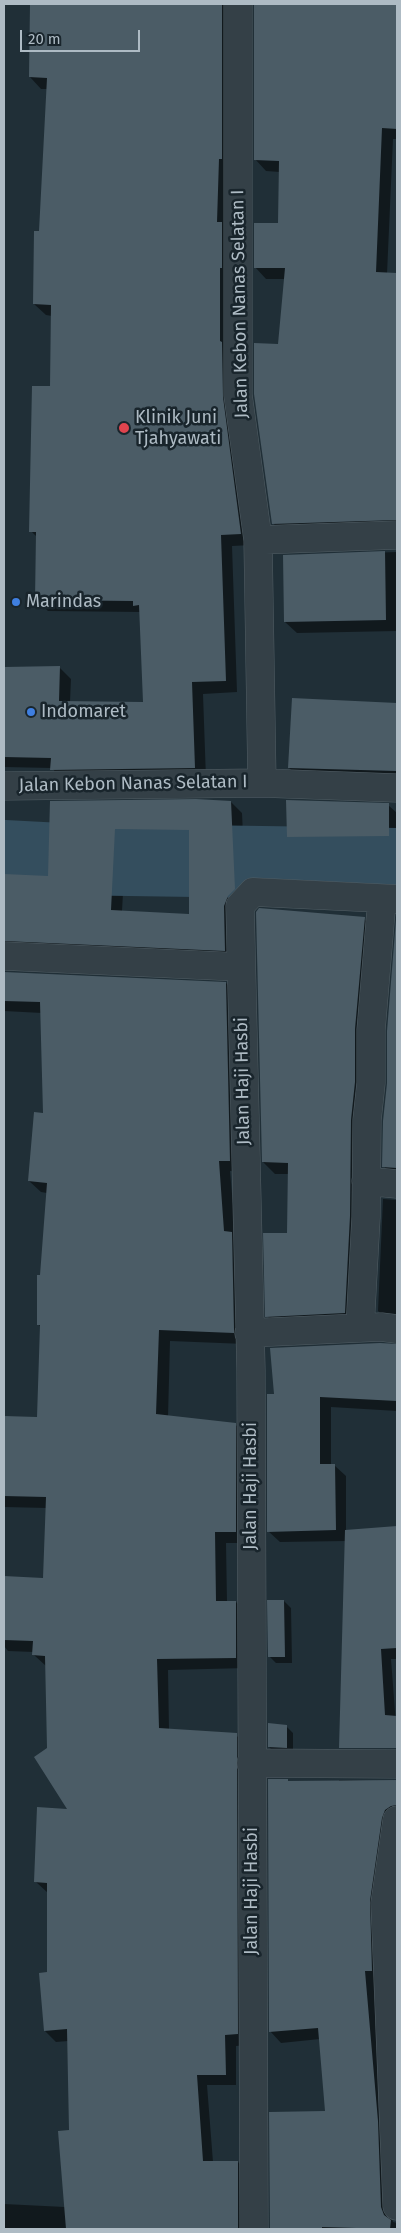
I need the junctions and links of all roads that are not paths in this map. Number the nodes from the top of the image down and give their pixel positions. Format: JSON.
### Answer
{"nodes":[{"id":1,"x":238,"y":4,"type":"edge"},
{"id":2,"x":397,"y":535,"type":"edge"},
{"id":3,"x":258,"y":540,"type":"junction"},
{"id":4,"x":262,"y":782,"type":"junction"},
{"id":5,"x":4,"y":786,"type":"edge"},
{"id":6,"x":397,"y":788,"type":"edge"},
{"id":7,"x":390,"y":899,"type":"edge"},
{"id":8,"x":4,"y":956,"type":"edge"},
{"id":9,"x":241,"y":967,"type":"junction"},
{"id":10,"x":366,"y":1181,"type":"junction"},
{"id":11,"x":397,"y":1184,"type":"edge"},
{"id":12,"x":360,"y":1328,"type":"junction"},
{"id":13,"x":397,"y":1329,"type":"edge"},
{"id":14,"x":249,"y":1333,"type":"junction"},
{"id":15,"x":251,"y":1763,"type":"junction"},
{"id":16,"x":397,"y":1764,"type":"edge"},
{"id":17,"x":397,"y":1820,"type":"edge"},
{"id":18,"x":397,"y":2206,"type":"edge"},
{"id":19,"x":254,"y":2229,"type":"edge"}],
"edges":[{"from":1,"to":3,"type":"street","name":"Jalan Kebon Nanas Selatan I"},
{"from":2,"to":3,"type":"street"},
{"from":3,"to":4,"type":"street","name":"Jalan Kebon Nanas Selatan I"},
{"from":4,"to":5,"type":"street","name":"Jalan Kebon Nanas Selatan I"},
{"from":4,"to":6,"type":"street","name":"Jalan Kebon Nanas Selatan I"},
{"from":7,"to":9,"type":"street","name":"Jalan Haji Hasbi"},
{"from":7,"to":10,"type":"street"},
{"from":8,"to":9,"type":"street"},
{"from":9,"to":14,"type":"street","name":"Jalan Haji Hasbi"},
{"from":10,"to":11,"type":"street"},
{"from":10,"to":12,"type":"street"},
{"from":12,"to":13,"type":"street"},
{"from":12,"to":14,"type":"street"},
{"from":14,"to":15,"type":"street","name":"Jalan Haji Hasbi"},
{"from":15,"to":16,"type":"street"},
{"from":15,"to":19,"type":"street","name":"Jalan Haji Hasbi"},
{"from":17,"to":18,"type":"street"}]}
